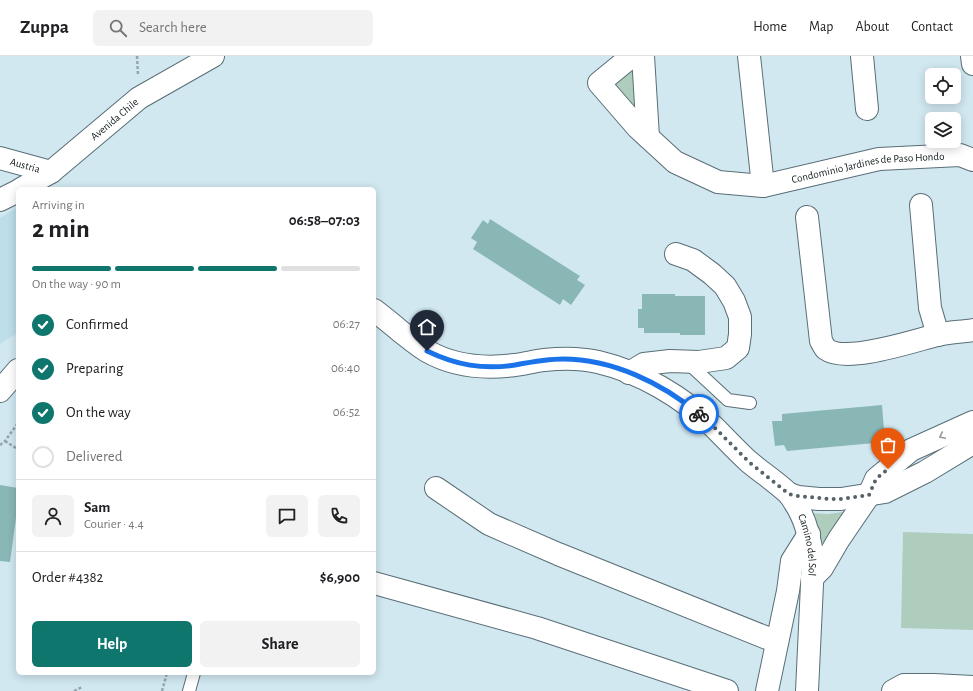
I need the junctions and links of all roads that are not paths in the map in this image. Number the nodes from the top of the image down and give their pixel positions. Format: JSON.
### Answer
{"nodes":[{"id":1,"x":213,"y":56,"type":"edge"},
{"id":2,"x":632,"y":56,"type":"edge"},
{"id":3,"x":643,"y":56,"type":"edge"},
{"id":4,"x":749,"y":56,"type":"edge"},
{"id":5,"x":862,"y":56,"type":"edge"},
{"id":6,"x":972,"y":56,"type":"edge"},
{"id":7,"x":973,"y":64,"type":"edge"},
{"id":8,"x":867,"y":109,"type":"dead end"},
{"id":9,"x":648,"y":137,"type":"junction"},
{"id":10,"x":0,"y":158,"type":"edge"},
{"id":11,"x":973,"y":160,"type":"edge"},
{"id":12,"x":51,"y":172,"type":"junction"},
{"id":13,"x":762,"y":186,"type":"junction"},
{"id":14,"x":25,"y":187,"type":"edge"},
{"id":15,"x":16,"y":191,"type":"edge"},
{"id":16,"x":0,"y":200,"type":"edge"},
{"id":17,"x":921,"y":205,"type":"dead end"},
{"id":18,"x":807,"y":217,"type":"dead end"},
{"id":19,"x":676,"y":254,"type":"dead end"},
{"id":20,"x":376,"y":312,"type":"edge"},
{"id":21,"x":973,"y":330,"type":"edge"},
{"id":22,"x":938,"y":335,"type":"junction"},
{"id":23,"x":686,"y":362,"type":"junction"},
{"id":24,"x":16,"y":372,"type":"edge"},
{"id":25,"x":629,"y":372,"type":"junction"},
{"id":26,"x":0,"y":391,"type":"edge"},
{"id":27,"x":750,"y":403,"type":"dead end"},
{"id":28,"x":973,"y":422,"type":"edge"},
{"id":29,"x":973,"y":442,"type":"edge"},
{"id":30,"x":436,"y":488,"type":"dead end"},
{"id":31,"x":789,"y":494,"type":"junction"},
{"id":32,"x":869,"y":495,"type":"junction"},
{"id":33,"x":809,"y":534,"type":"junction"},
{"id":34,"x":812,"y":578,"type":"junction"},
{"id":35,"x":376,"y":584,"type":"edge"},
{"id":36,"x":777,"y":642,"type":"junction"},
{"id":37,"x":193,"y":675,"type":"edge"},
{"id":38,"x":973,"y":687,"type":"edge"},
{"id":39,"x":904,"y":689,"type":"edge"},
{"id":40,"x":188,"y":691,"type":"edge"},
{"id":41,"x":727,"y":691,"type":"edge"},
{"id":42,"x":767,"y":691,"type":"edge"},
{"id":43,"x":810,"y":691,"type":"edge"}],
"edges":[{"from":1,"to":12,"type":"street","name":"Avenida Chile"},
{"from":2,"to":9,"type":"street","name":"Condominio Jardines de Paso Hondo"},
{"from":3,"to":9,"type":"street"},
{"from":4,"to":13,"type":"street"},
{"from":5,"to":8,"type":"street"},
{"from":6,"to":7,"type":"street"},
{"from":9,"to":13,"type":"street","name":"Condominio Jardines de Paso Hondo"},
{"from":10,"to":12,"type":"street","name":"Austria"},
{"from":11,"to":13,"type":"street","name":"Condominio Jardines de Paso Hondo"},
{"from":12,"to":14,"type":"street","name":"Avenida Chile"},
{"from":15,"to":16,"type":"street"},
{"from":17,"to":22,"type":"street"},
{"from":18,"to":22,"type":"street"},
{"from":19,"to":23,"type":"street"},
{"from":20,"to":25,"type":"street","name":"Camino del Sol"},
{"from":21,"to":22,"type":"street"},
{"from":23,"to":25,"type":"street"},
{"from":23,"to":27,"type":"lane"},
{"from":24,"to":26,"type":"street"},
{"from":25,"to":31,"type":"street","name":"Camino del Sol"},
{"from":28,"to":32,"type":"street","one_way":true},
{"from":29,"to":32,"type":"street"},
{"from":30,"to":36,"type":"street"},
{"from":31,"to":32,"type":"street"},
{"from":31,"to":33,"type":"street","name":"Camino del Sol"},
{"from":32,"to":34,"type":"street"},
{"from":33,"to":34,"type":"street","name":"Camino del Sol"},
{"from":33,"to":36,"type":"street"},
{"from":34,"to":43,"type":"street","name":"Camino del Sol"},
{"from":35,"to":41,"type":"street"},
{"from":36,"to":42,"type":"street"},
{"from":37,"to":40,"type":"lane"},
{"from":38,"to":39,"type":"street"}]}
